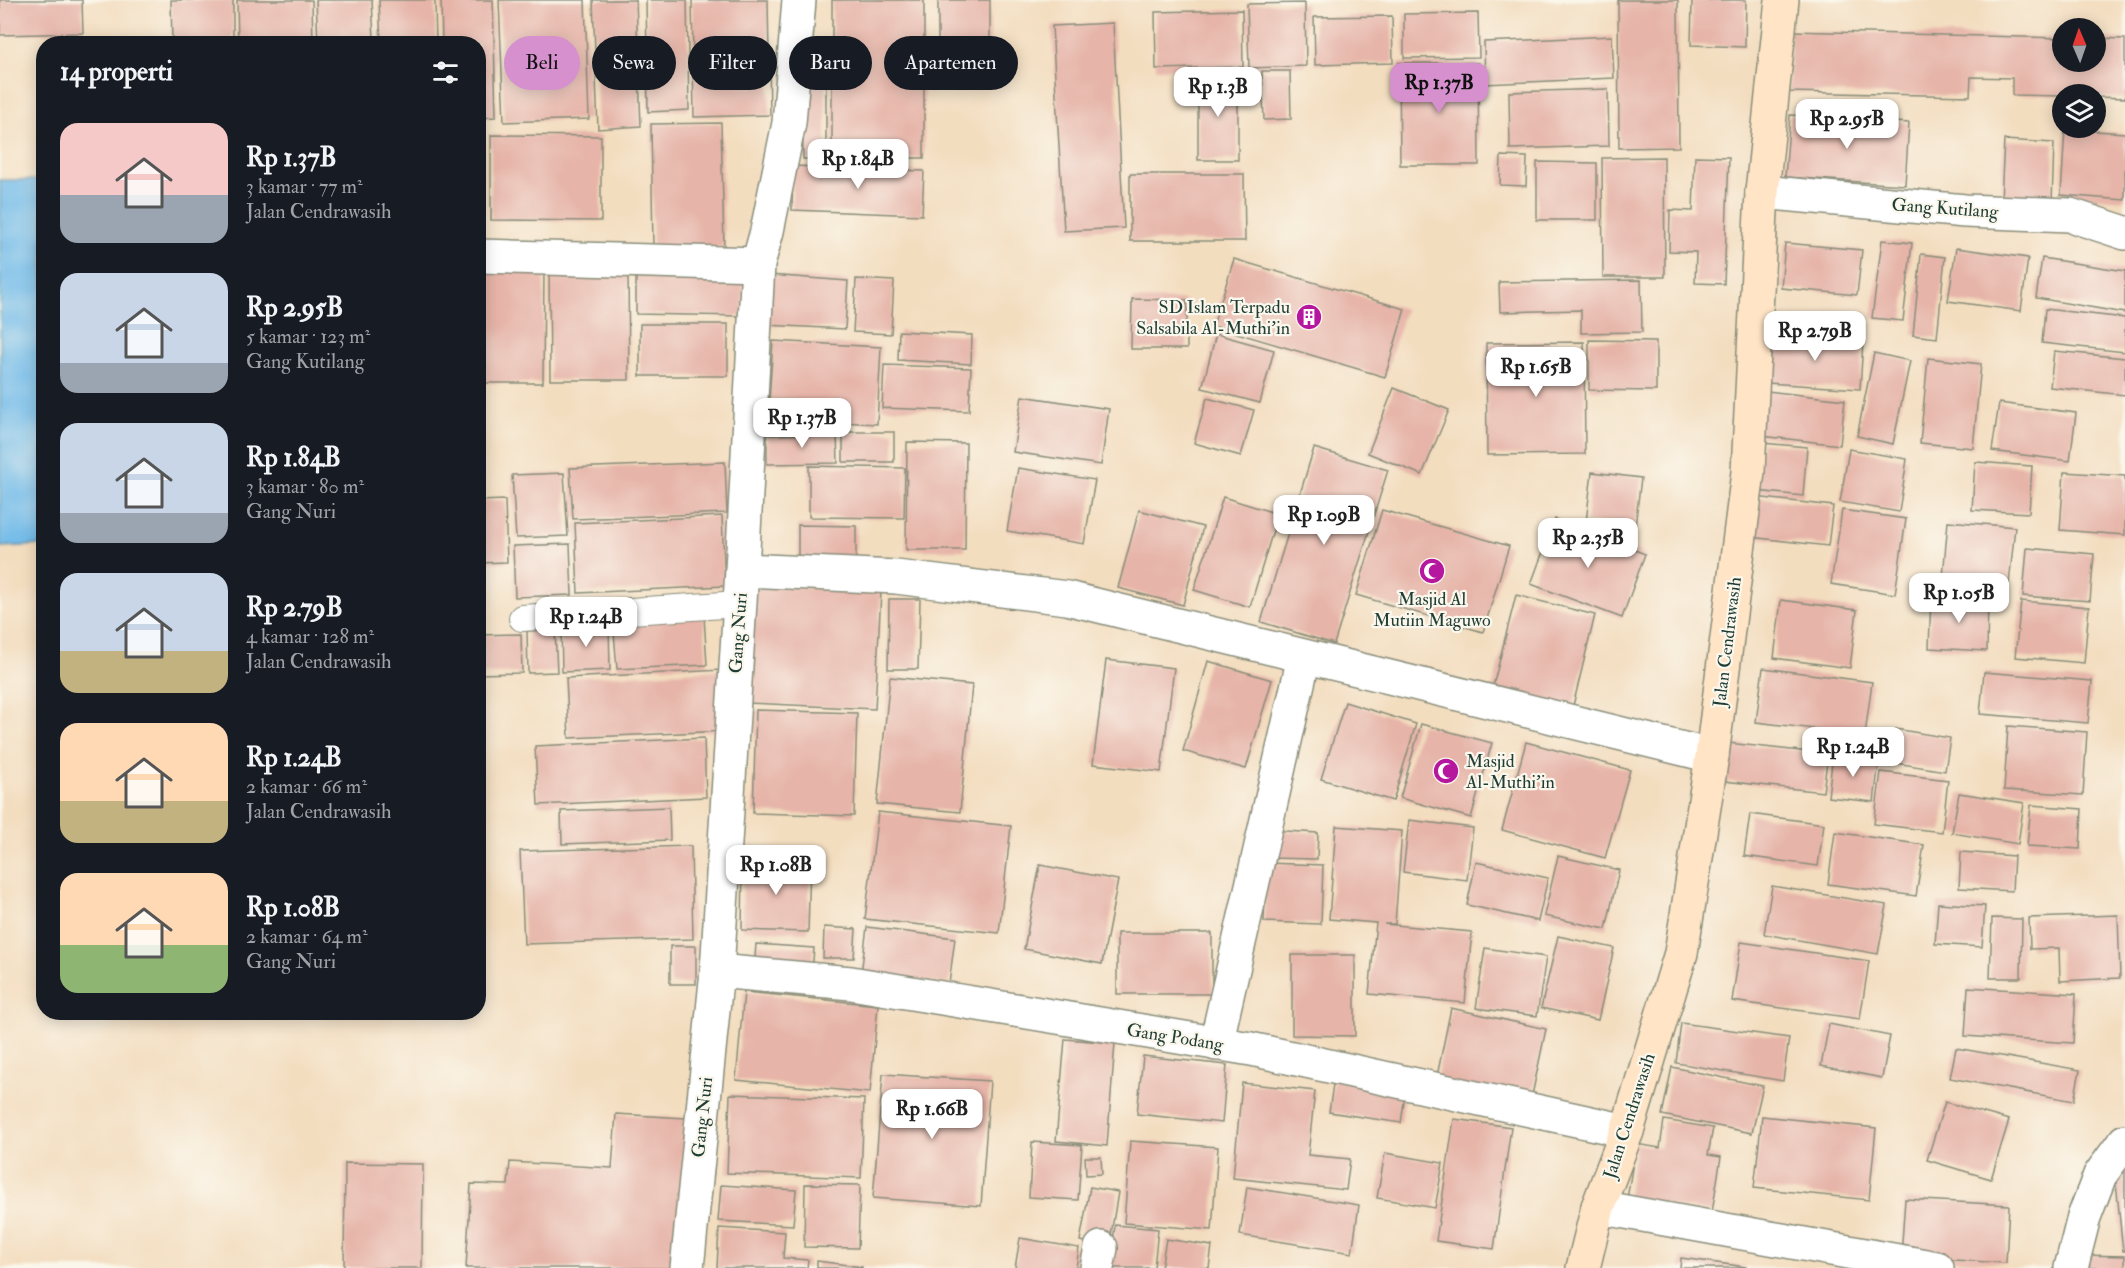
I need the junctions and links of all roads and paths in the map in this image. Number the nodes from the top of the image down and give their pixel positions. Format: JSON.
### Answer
{"nodes":[{"id":1,"x":799,"y":0,"type":"edge"},
{"id":2,"x":1782,"y":0,"type":"edge"},
{"id":3,"x":1762,"y":192,"type":"junction"},
{"id":4,"x":2125,"y":233,"type":"edge"},
{"id":5,"x":486,"y":256,"type":"edge"},
{"id":6,"x":758,"y":264,"type":"junction"},
{"id":7,"x":742,"y":570,"type":"junction"},
{"id":8,"x":739,"y":604,"type":"junction"},
{"id":9,"x":522,"y":618,"type":"dead end"},
{"id":10,"x":1304,"y":657,"type":"junction"},
{"id":11,"x":1713,"y":756,"type":"junction"},
{"id":12,"x":717,"y":972,"type":"junction"},
{"id":13,"x":1216,"y":1044,"type":"junction"},
{"id":14,"x":1627,"y":1131,"type":"junction"},
{"id":15,"x":2125,"y":1141,"type":"edge"},
{"id":16,"x":1598,"y":1207,"type":"junction"},
{"id":17,"x":687,"y":1268,"type":"edge"},
{"id":18,"x":1583,"y":1268,"type":"edge"},
{"id":19,"x":1937,"y":1268,"type":"edge"},
{"id":20,"x":2071,"y":1268,"type":"edge"}],
"edges":[{"from":1,"to":6,"type":"street","name":"Gang Nuri"},
{"from":2,"to":3,"type":"street","name":"Jalan Cendrawasih"},
{"from":3,"to":4,"type":"street","name":"Gang Kutilang"},
{"from":3,"to":11,"type":"street","name":"Jalan Cendrawasih"},
{"from":5,"to":6,"type":"street"},
{"from":6,"to":7,"type":"street","name":"Gang Nuri"},
{"from":7,"to":8,"type":"street","name":"Gang Nuri"},
{"from":7,"to":10,"type":"street"},
{"from":8,"to":9,"type":"lane"},
{"from":8,"to":12,"type":"street","name":"Gang Nuri"},
{"from":10,"to":11,"type":"street"},
{"from":10,"to":13,"type":"street"},
{"from":11,"to":14,"type":"street","name":"Jalan Cendrawasih"},
{"from":12,"to":13,"type":"street","name":"Gang Podang"},
{"from":12,"to":17,"type":"street","name":"Gang Nuri"},
{"from":13,"to":14,"type":"street","name":"Gang Podang"},
{"from":14,"to":16,"type":"street","name":"Jalan Cendrawasih"},
{"from":15,"to":20,"type":"street"},
{"from":16,"to":18,"type":"street","name":"Jalan Cendrawasih"},
{"from":16,"to":19,"type":"street"}]}
